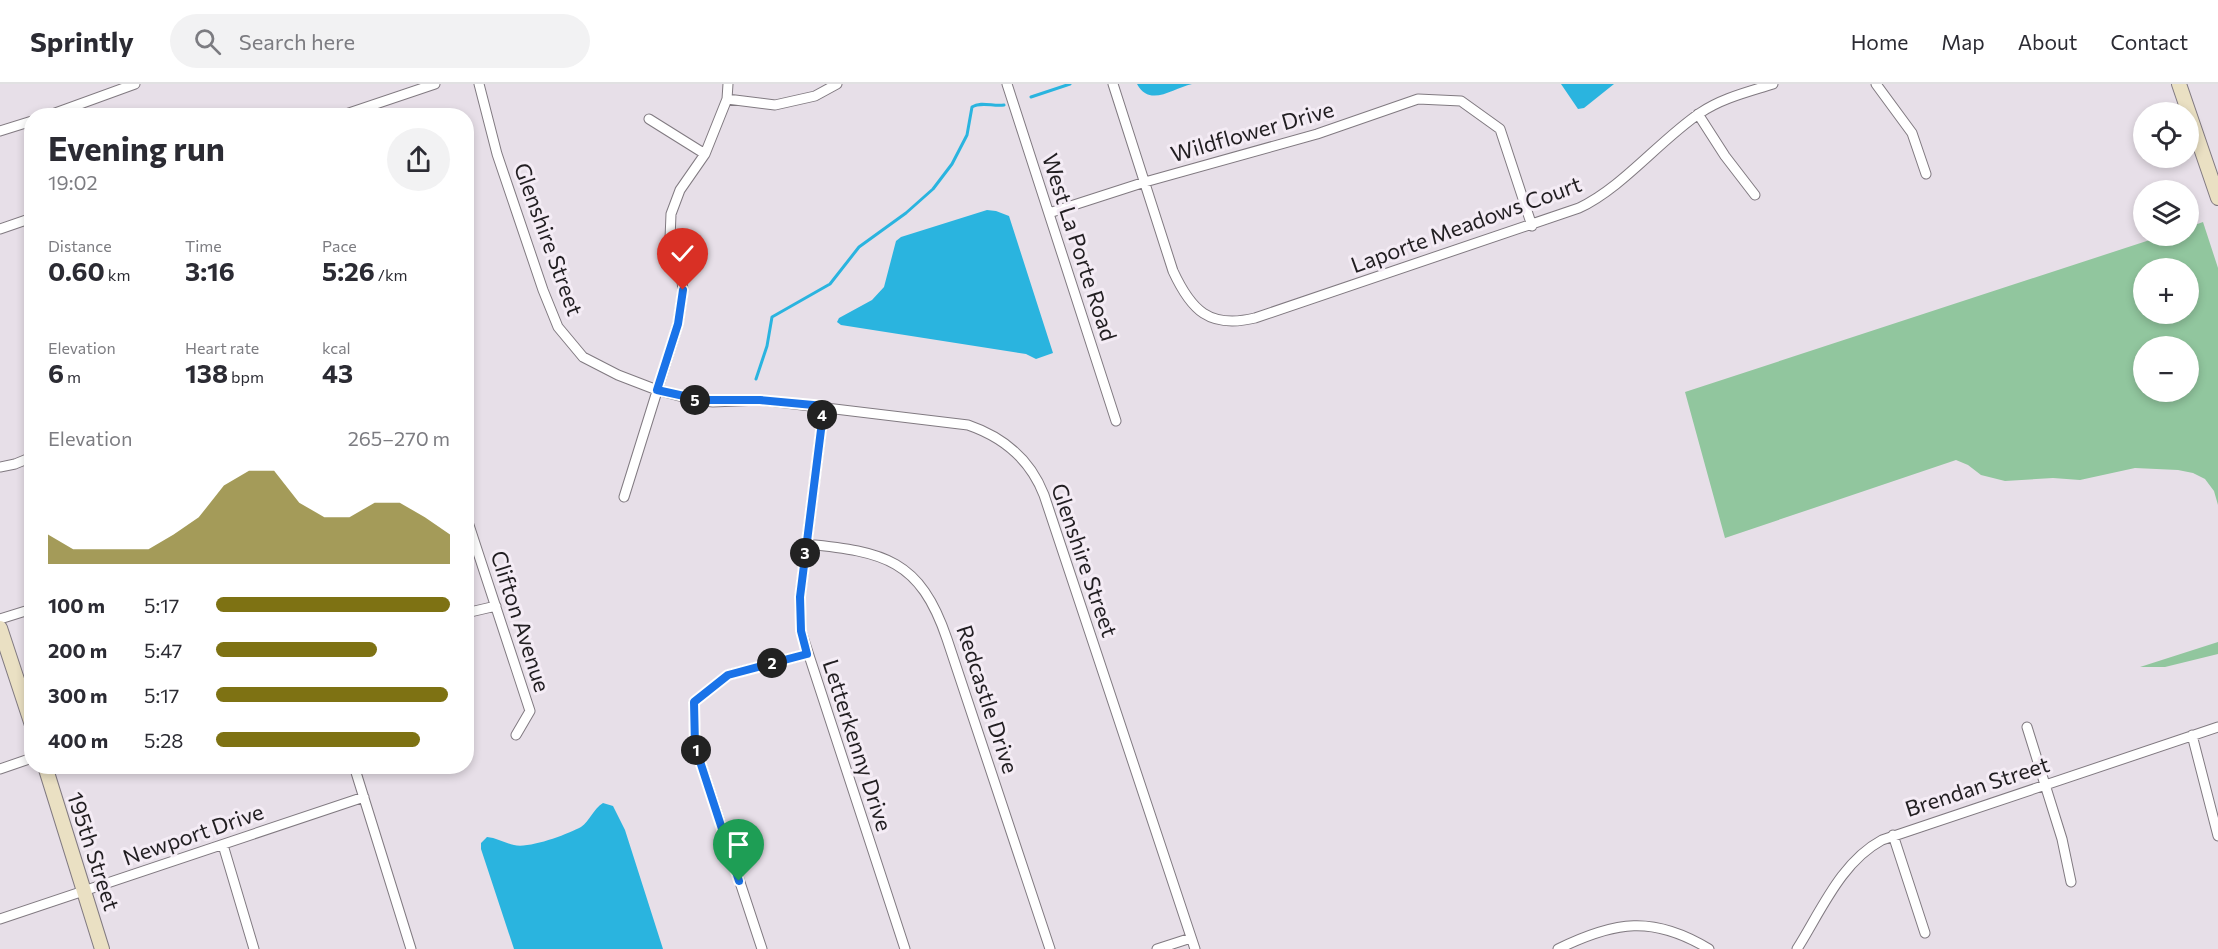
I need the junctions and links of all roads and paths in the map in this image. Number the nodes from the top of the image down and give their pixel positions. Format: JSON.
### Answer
{"nodes":[{"id":1,"x":135,"y":84,"type":"edge"},
{"id":2,"x":435,"y":84,"type":"edge"},
{"id":3,"x":479,"y":84,"type":"edge"},
{"id":4,"x":728,"y":84,"type":"edge"},
{"id":5,"x":837,"y":84,"type":"edge"},
{"id":6,"x":1007,"y":84,"type":"edge"},
{"id":7,"x":1113,"y":84,"type":"edge"},
{"id":8,"x":1773,"y":84,"type":"edge"},
{"id":9,"x":1876,"y":84,"type":"edge"},
{"id":10,"x":2179,"y":84,"type":"edge"},
{"id":11,"x":727,"y":99,"type":"junction"},
{"id":12,"x":68,"y":108,"type":"edge"},
{"id":13,"x":364,"y":108,"type":"edge"},
{"id":14,"x":1698,"y":114,"type":"junction"},
{"id":15,"x":650,"y":119,"type":"dead end"},
{"id":16,"x":24,"y":124,"type":"edge"},
{"id":17,"x":0,"y":131,"type":"edge"},
{"id":18,"x":705,"y":154,"type":"junction"},
{"id":19,"x":1926,"y":174,"type":"dead end"},
{"id":20,"x":1145,"y":182,"type":"junction"},
{"id":21,"x":1755,"y":195,"type":"dead end"},
{"id":22,"x":2218,"y":198,"type":"edge"},
{"id":23,"x":1049,"y":213,"type":"junction"},
{"id":24,"x":24,"y":221,"type":"edge"},
{"id":25,"x":1532,"y":225,"type":"junction"},
{"id":26,"x":0,"y":229,"type":"edge"},
{"id":27,"x":657,"y":390,"type":"junction"},
{"id":28,"x":824,"y":406,"type":"junction"},
{"id":29,"x":1116,"y":421,"type":"dead end"},
{"id":30,"x":24,"y":460,"type":"edge"},
{"id":31,"x":0,"y":467,"type":"edge"},
{"id":32,"x":624,"y":496,"type":"dead end"},
{"id":33,"x":474,"y":540,"type":"edge"},
{"id":34,"x":807,"y":544,"type":"junction"},
{"id":35,"x":496,"y":606,"type":"junction"},
{"id":36,"x":474,"y":611,"type":"edge"},
{"id":37,"x":24,"y":612,"type":"edge"},
{"id":38,"x":0,"y":619,"type":"edge"},
{"id":39,"x":0,"y":628,"type":"edge"},
{"id":40,"x":807,"y":654,"type":"junction"},
{"id":41,"x":24,"y":701,"type":"edge"},
{"id":42,"x":2027,"y":727,"type":"dead end"},
{"id":43,"x":2218,"y":727,"type":"edge"},
{"id":44,"x":516,"y":735,"type":"dead end"},
{"id":45,"x":2192,"y":735,"type":"junction"},
{"id":46,"x":24,"y":761,"type":"edge"},
{"id":47,"x":0,"y":769,"type":"edge"},
{"id":48,"x":47,"y":774,"type":"edge"},
{"id":49,"x":357,"y":774,"type":"edge"},
{"id":50,"x":2045,"y":784,"type":"junction"},
{"id":51,"x":364,"y":797,"type":"junction"},
{"id":52,"x":1893,"y":835,"type":"junction"},
{"id":53,"x":2218,"y":836,"type":"edge"},
{"id":54,"x":223,"y":844,"type":"junction"},
{"id":55,"x":2071,"y":882,"type":"dead end"},
{"id":56,"x":84,"y":891,"type":"junction"},
{"id":57,"x":0,"y":919,"type":"edge"},
{"id":58,"x":1925,"y":933,"type":"dead end"},
{"id":59,"x":1191,"y":938,"type":"junction"},
{"id":60,"x":102,"y":949,"type":"edge"},
{"id":61,"x":254,"y":949,"type":"edge"},
{"id":62,"x":411,"y":949,"type":"edge"},
{"id":63,"x":762,"y":949,"type":"edge"},
{"id":64,"x":905,"y":949,"type":"edge"},
{"id":65,"x":1050,"y":949,"type":"edge"},
{"id":66,"x":1157,"y":949,"type":"edge"},
{"id":67,"x":1195,"y":949,"type":"edge"},
{"id":68,"x":1558,"y":949,"type":"edge"},
{"id":69,"x":1709,"y":949,"type":"edge"},
{"id":70,"x":1797,"y":949,"type":"edge"}],
"edges":[{"from":1,"to":12,"type":"street"},
{"from":2,"to":13,"type":"street"},
{"from":3,"to":27,"type":"street","name":"Glenshire Street"},
{"from":4,"to":11,"type":"street"},
{"from":5,"to":11,"type":"street"},
{"from":6,"to":23,"type":"street","name":"West La Porte Road"},
{"from":7,"to":20,"type":"street"},
{"from":8,"to":14,"type":"street","name":"Laporte Meadows Court"},
{"from":9,"to":19,"type":"street"},
{"from":10,"to":22,"type":"street"},
{"from":11,"to":18,"type":"street"},
{"from":14,"to":21,"type":"street"},
{"from":14,"to":25,"type":"street","name":"Laporte Meadows Court"},
{"from":15,"to":18,"type":"street"},
{"from":16,"to":17,"type":"street"},
{"from":18,"to":27,"type":"street"},
{"from":20,"to":23,"type":"street","name":"Wildflower Drive"},
{"from":20,"to":25,"type":"street","name":"Wildflower Drive"},
{"from":20,"to":25,"type":"street","name":"Laporte Meadows Court"},
{"from":23,"to":29,"type":"street","name":"West La Porte Road"},
{"from":24,"to":26,"type":"street"},
{"from":27,"to":28,"type":"street","name":"Glenshire Street"},
{"from":27,"to":32,"type":"street"},
{"from":28,"to":34,"type":"street","name":"Letterkenny Drive"},
{"from":28,"to":59,"type":"street","name":"Glenshire Street"},
{"from":30,"to":31,"type":"street"},
{"from":33,"to":35,"type":"street","name":"Clifton Avenue"},
{"from":34,"to":40,"type":"street","name":"Letterkenny Drive"},
{"from":34,"to":65,"type":"street","name":"Redcastle Drive"},
{"from":35,"to":36,"type":"street"},
{"from":35,"to":44,"type":"street","name":"Clifton Avenue"},
{"from":37,"to":38,"type":"street"},
{"from":39,"to":41,"type":"street"},
{"from":40,"to":63,"type":"street"},
{"from":40,"to":64,"type":"street","name":"Letterkenny Drive"},
{"from":42,"to":50,"type":"street"},
{"from":43,"to":45,"type":"street","name":"Brendan Street"},
{"from":45,"to":50,"type":"street","name":"Brendan Street"},
{"from":45,"to":53,"type":"street"},
{"from":46,"to":47,"type":"street"},
{"from":48,"to":56,"type":"street","name":"195th Street"},
{"from":49,"to":51,"type":"street"},
{"from":50,"to":52,"type":"street","name":"Brendan Street"},
{"from":50,"to":55,"type":"street"},
{"from":51,"to":54,"type":"street","name":"Newport Drive"},
{"from":51,"to":62,"type":"street"},
{"from":52,"to":58,"type":"street"},
{"from":52,"to":70,"type":"street","name":"Brendan Street"},
{"from":54,"to":56,"type":"street","name":"Newport Drive"},
{"from":54,"to":61,"type":"street"},
{"from":56,"to":57,"type":"street","name":"Newport Drive"},
{"from":56,"to":60,"type":"street","name":"195th Street"},
{"from":59,"to":66,"type":"street"},
{"from":59,"to":67,"type":"street","name":"Glenshire Street"},
{"from":68,"to":69,"type":"street"}]}
